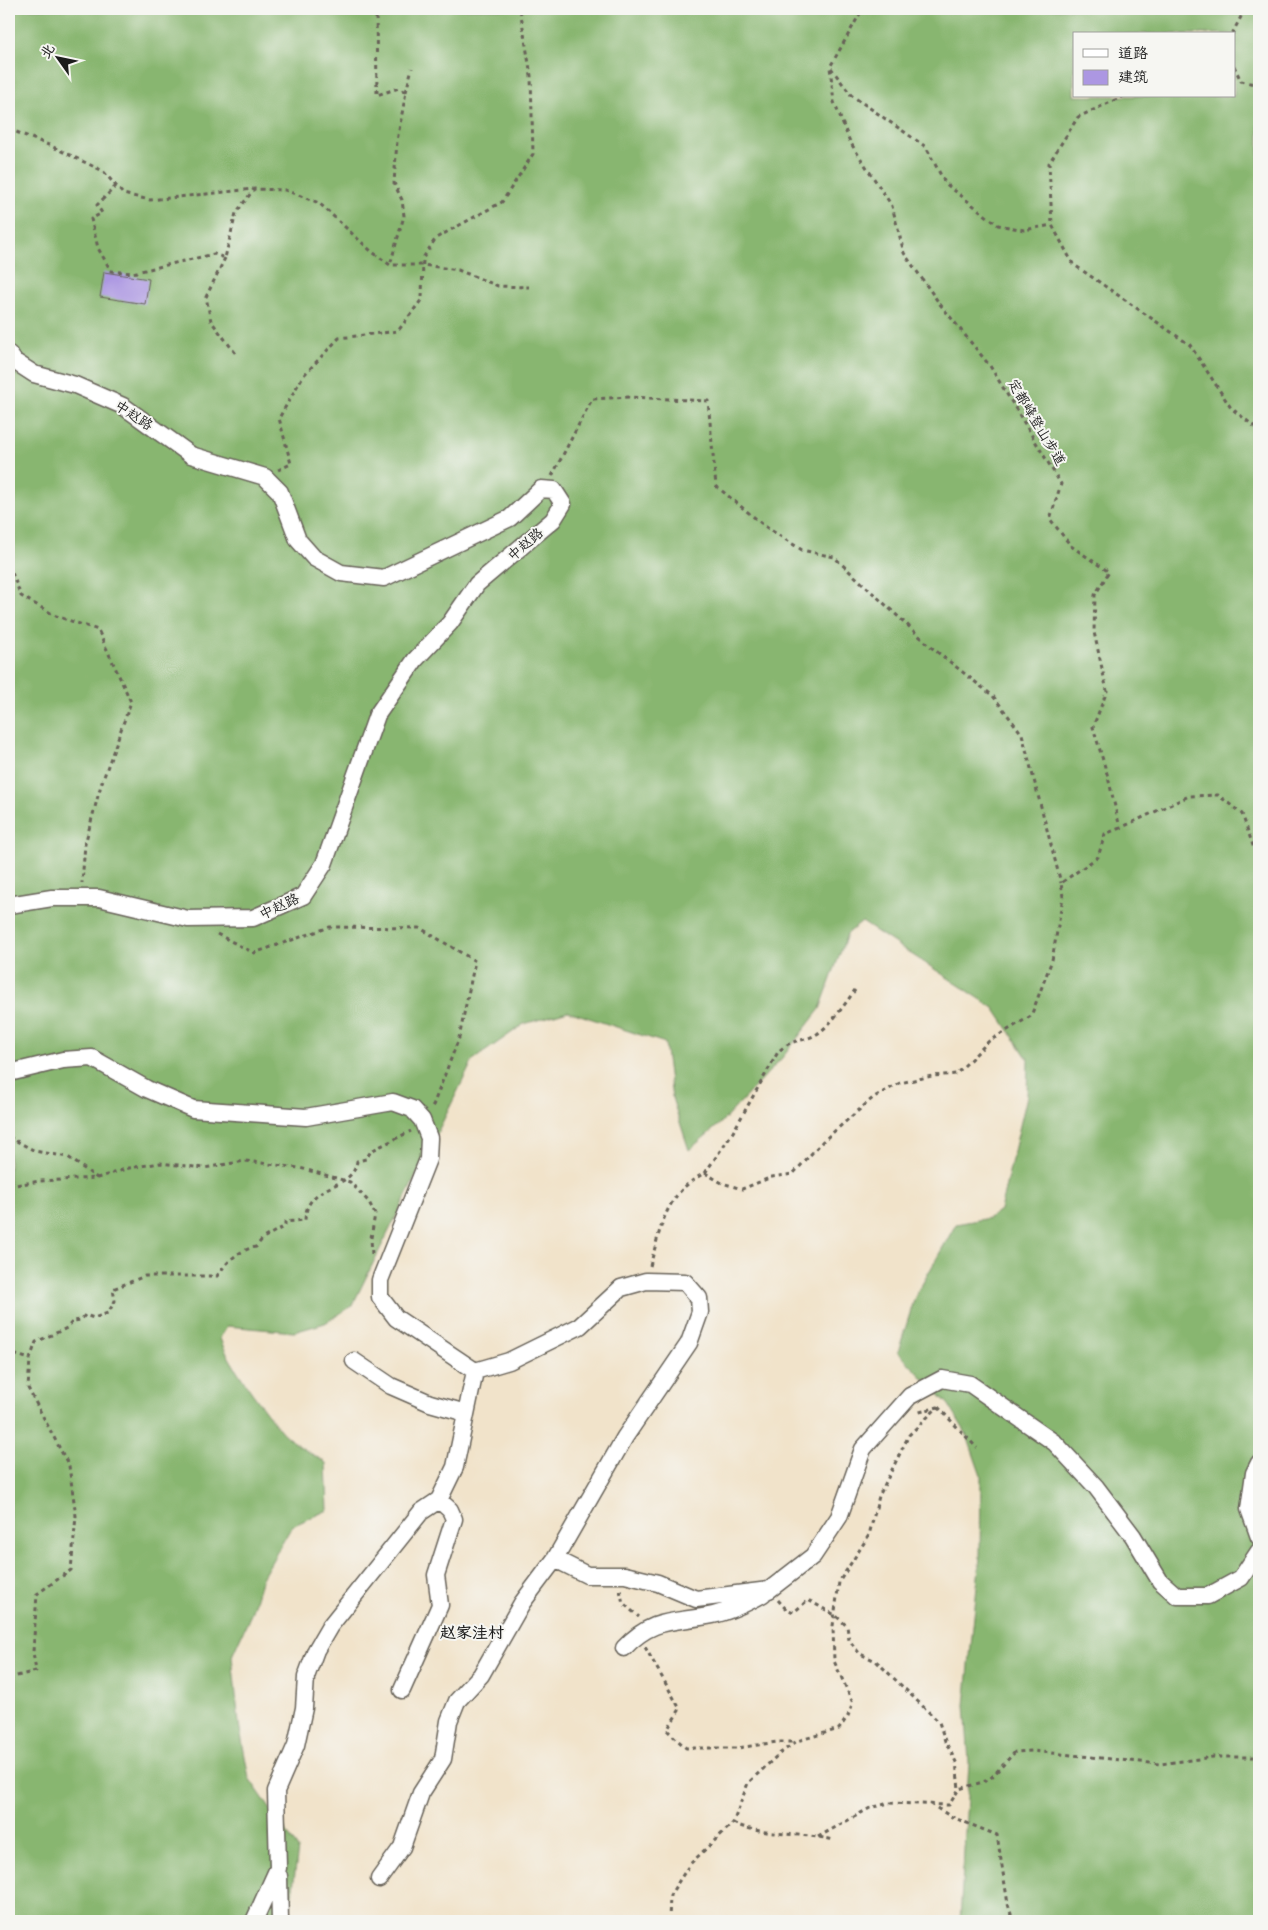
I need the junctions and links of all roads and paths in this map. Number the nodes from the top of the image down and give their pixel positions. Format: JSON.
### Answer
{"nodes":[{"id":1,"x":376,"y":9,"type":"edge"},
{"id":2,"x":520,"y":9,"type":"edge"},
{"id":3,"x":867,"y":9,"type":"edge"},
{"id":4,"x":1245,"y":9,"type":"edge"},
{"id":5,"x":1233,"y":32,"type":"edge"},
{"id":6,"x":830,"y":67,"type":"junction"},
{"id":7,"x":412,"y":68,"type":"dead end"},
{"id":8,"x":1236,"y":70,"type":"edge"},
{"id":9,"x":1259,"y":85,"type":"edge"},
{"id":10,"x":406,"y":92,"type":"junction"},
{"id":11,"x":1120,"y":98,"type":"edge"},
{"id":12,"x":9,"y":129,"type":"edge"},
{"id":13,"x":116,"y":186,"type":"junction"},
{"id":14,"x":254,"y":189,"type":"junction"},
{"id":15,"x":1052,"y":225,"type":"junction"},
{"id":16,"x":224,"y":258,"type":"junction"},
{"id":17,"x":423,"y":265,"type":"junction"},
{"id":18,"x":390,"y":266,"type":"junction"},
{"id":19,"x":528,"y":287,"type":"dead end"},
{"id":20,"x":9,"y":354,"type":"edge"},
{"id":21,"x":236,"y":354,"type":"dead end"},
{"id":22,"x":1259,"y":430,"type":"edge"},
{"id":23,"x":264,"y":477,"type":"junction"},
{"id":24,"x":545,"y":490,"type":"junction"},
{"id":25,"x":9,"y":565,"type":"edge"},
{"id":26,"x":1120,"y":828,"type":"junction"},
{"id":27,"x":1259,"y":863,"type":"edge"},
{"id":28,"x":1061,"y":883,"type":"junction"},
{"id":29,"x":81,"y":898,"type":"junction"},
{"id":30,"x":9,"y":906,"type":"edge"},
{"id":31,"x":213,"y":932,"type":"dead end"},
{"id":32,"x":855,"y":990,"type":"dead end"},
{"id":33,"x":9,"y":1073,"type":"edge"},
{"id":34,"x":424,"y":1126,"type":"junction"},
{"id":35,"x":9,"y":1137,"type":"edge"},
{"id":36,"x":705,"y":1173,"type":"junction"},
{"id":37,"x":97,"y":1178,"type":"junction"},
{"id":38,"x":345,"y":1181,"type":"junction"},
{"id":39,"x":9,"y":1186,"type":"edge"},
{"id":40,"x":388,"y":1263,"type":"junction"},
{"id":41,"x":646,"y":1281,"type":"junction"},
{"id":42,"x":9,"y":1348,"type":"edge"},
{"id":43,"x":30,"y":1360,"type":"junction"},
{"id":44,"x":354,"y":1360,"type":"dead end"},
{"id":45,"x":475,"y":1371,"type":"junction"},
{"id":46,"x":938,"y":1406,"type":"junction"},
{"id":47,"x":466,"y":1413,"type":"junction"},
{"id":48,"x":914,"y":1413,"type":"dead end"},
{"id":49,"x":977,"y":1448,"type":"dead end"},
{"id":50,"x":1259,"y":1463,"type":"edge"},
{"id":51,"x":439,"y":1500,"type":"junction"},
{"id":52,"x":1259,"y":1537,"type":"edge"},
{"id":53,"x":1259,"y":1551,"type":"edge"},
{"id":54,"x":555,"y":1559,"type":"junction"},
{"id":55,"x":618,"y":1575,"type":"junction"},
{"id":56,"x":769,"y":1590,"type":"junction"},
{"id":57,"x":835,"y":1614,"type":"junction"},
{"id":58,"x":644,"y":1630,"type":"junction"},
{"id":59,"x":624,"y":1648,"type":"dead end"},
{"id":60,"x":9,"y":1678,"type":"edge"},
{"id":61,"x":402,"y":1690,"type":"dead end"},
{"id":62,"x":797,"y":1742,"type":"junction"},
{"id":63,"x":1259,"y":1757,"type":"edge"},
{"id":64,"x":959,"y":1789,"type":"junction"},
{"id":65,"x":928,"y":1803,"type":"junction"},
{"id":66,"x":733,"y":1823,"type":"junction"},
{"id":67,"x":818,"y":1836,"type":"junction"},
{"id":68,"x":834,"y":1840,"type":"dead end"},
{"id":69,"x":278,"y":1868,"type":"junction"},
{"id":70,"x":379,"y":1879,"type":"dead end"},
{"id":71,"x":9,"y":1913,"type":"edge"},
{"id":72,"x":17,"y":1921,"type":"edge"},
{"id":73,"x":254,"y":1921,"type":"edge"},
{"id":74,"x":280,"y":1921,"type":"edge"},
{"id":75,"x":669,"y":1921,"type":"edge"},
{"id":76,"x":1014,"y":1921,"type":"edge"}],
"edges":[{"from":1,"to":10,"type":"path"},
{"from":2,"to":17,"type":"path"},
{"from":3,"to":6,"type":"path"},
{"from":4,"to":5,"type":"path"},
{"from":6,"to":15,"type":"path"},
{"from":6,"to":26,"type":"path","name":"定都峰登山步道"},
{"from":7,"to":10,"type":"path"},
{"from":8,"to":9,"type":"path"},
{"from":10,"to":18,"type":"path"},
{"from":11,"to":15,"type":"path"},
{"from":12,"to":13,"type":"path"},
{"from":13,"to":14,"type":"path"},
{"from":13,"to":16,"type":"path"},
{"from":14,"to":16,"type":"path"},
{"from":14,"to":18,"type":"path"},
{"from":15,"to":22,"type":"path"},
{"from":16,"to":21,"type":"path"},
{"from":17,"to":18,"type":"path"},
{"from":17,"to":19,"type":"path"},
{"from":17,"to":23,"type":"path"},
{"from":20,"to":23,"type":"street","name":"中赵路"},
{"from":23,"to":24,"type":"street","name":"中赵路"},
{"from":24,"to":28,"type":"path"},
{"from":24,"to":29,"type":"street","name":"中赵路"},
{"from":25,"to":29,"type":"path"},
{"from":26,"to":27,"type":"path"},
{"from":26,"to":28,"type":"path"},
{"from":28,"to":36,"type":"path"},
{"from":29,"to":30,"type":"street","name":"中赵路"},
{"from":31,"to":34,"type":"path"},
{"from":32,"to":36,"type":"path"},
{"from":33,"to":34,"type":"street"},
{"from":34,"to":38,"type":"path"},
{"from":34,"to":40,"type":"street"},
{"from":35,"to":37,"type":"path"},
{"from":36,"to":41,"type":"path"},
{"from":37,"to":38,"type":"path"},
{"from":37,"to":39,"type":"path"},
{"from":38,"to":40,"type":"path"},
{"from":38,"to":43,"type":"path"},
{"from":40,"to":45,"type":"street"},
{"from":41,"to":45,"type":"street"},
{"from":41,"to":54,"type":"street"},
{"from":42,"to":43,"type":"path"},
{"from":43,"to":60,"type":"path"},
{"from":44,"to":47,"type":"street"},
{"from":45,"to":47,"type":"street"},
{"from":46,"to":48,"type":"path"},
{"from":46,"to":49,"type":"path"},
{"from":46,"to":57,"type":"path"},
{"from":47,"to":51,"type":"street"},
{"from":50,"to":52,"type":"street"},
{"from":51,"to":61,"type":"street"},
{"from":51,"to":69,"type":"street"},
{"from":53,"to":56,"type":"street"},
{"from":54,"to":55,"type":"street"},
{"from":54,"to":70,"type":"street"},
{"from":55,"to":56,"type":"street"},
{"from":55,"to":58,"type":"path"},
{"from":56,"to":57,"type":"path"},
{"from":56,"to":58,"type":"street"},
{"from":57,"to":62,"type":"path"},
{"from":57,"to":64,"type":"path"},
{"from":58,"to":59,"type":"street"},
{"from":58,"to":62,"type":"path"},
{"from":62,"to":66,"type":"path"},
{"from":63,"to":64,"type":"path"},
{"from":64,"to":65,"type":"path"},
{"from":65,"to":67,"type":"path"},
{"from":65,"to":76,"type":"path"},
{"from":66,"to":67,"type":"path"},
{"from":66,"to":75,"type":"path"},
{"from":67,"to":68,"type":"path"},
{"from":69,"to":73,"type":"street"},
{"from":69,"to":74,"type":"street"},
{"from":71,"to":72,"type":"path"}]}
